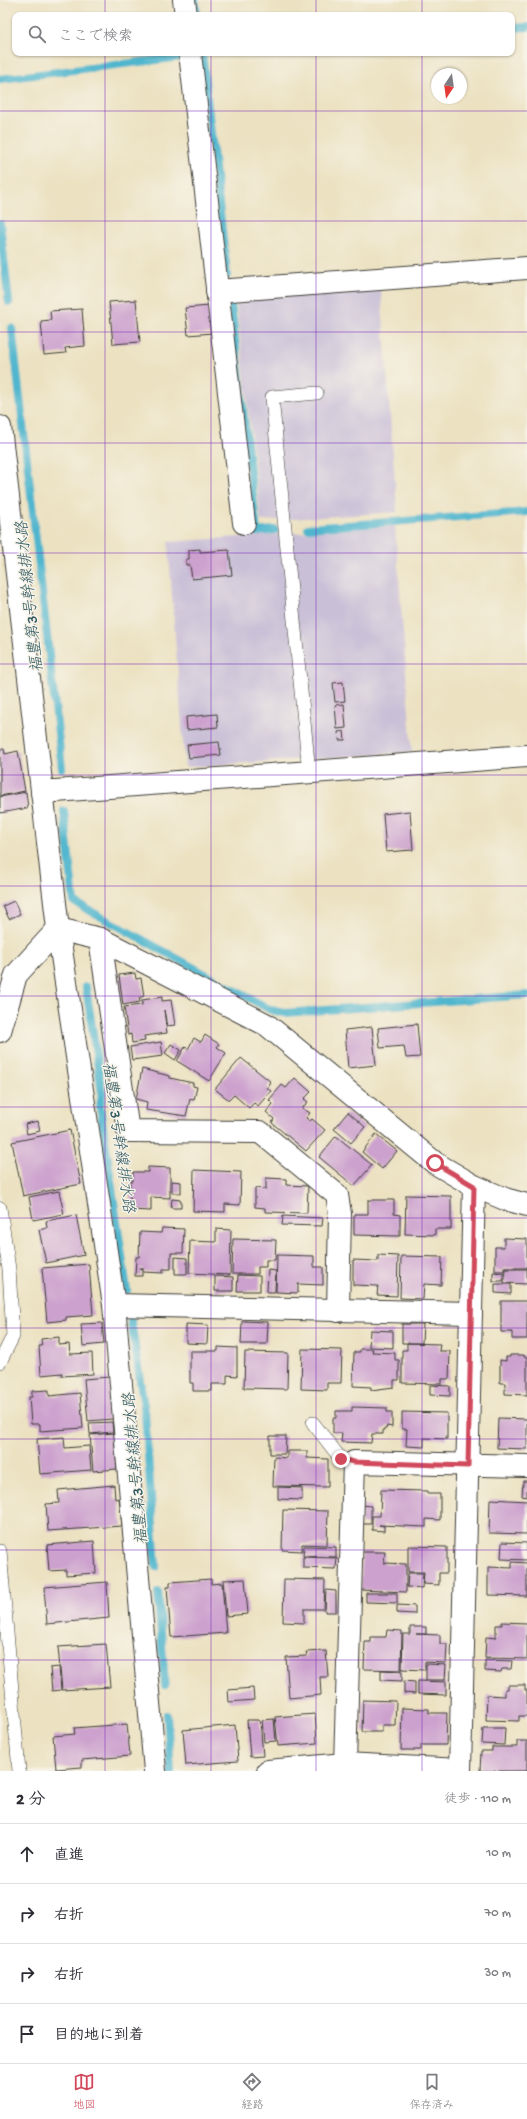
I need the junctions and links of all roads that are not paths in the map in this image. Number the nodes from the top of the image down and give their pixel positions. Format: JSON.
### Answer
{"nodes":[{"id":1,"x":184,"y":0,"type":"edge"},
{"id":2,"x":186,"y":12,"type":"edge"},
{"id":3,"x":190,"y":56,"type":"edge"},
{"id":4,"x":527,"y":268,"type":"edge"},
{"id":5,"x":217,"y":291,"type":"junction"},
{"id":6,"x":317,"y":393,"type":"dead end"},
{"id":7,"x":0,"y":427,"type":"edge"},
{"id":8,"x":244,"y":524,"type":"dead end"},
{"id":9,"x":527,"y":756,"type":"edge"},
{"id":10,"x":309,"y":772,"type":"junction"},
{"id":11,"x":42,"y":792,"type":"junction"},
{"id":12,"x":58,"y":929,"type":"junction"},
{"id":13,"x":100,"y":939,"type":"junction"},
{"id":14,"x":0,"y":1031,"type":"edge"},
{"id":15,"x":474,"y":1186,"type":"junction"},
{"id":16,"x":527,"y":1204,"type":"edge"},
{"id":17,"x":0,"y":1208,"type":"edge"},
{"id":18,"x":114,"y":1305,"type":"junction"},
{"id":19,"x":338,"y":1311,"type":"junction"},
{"id":20,"x":471,"y":1313,"type":"junction"},
{"id":21,"x":0,"y":1362,"type":"edge"},
{"id":22,"x":313,"y":1423,"type":"dead end"},
{"id":23,"x":354,"y":1462,"type":"junction"},
{"id":24,"x":468,"y":1466,"type":"junction"},
{"id":25,"x":527,"y":1466,"type":"edge"},
{"id":26,"x":0,"y":1551,"type":"edge"},
{"id":27,"x":345,"y":1764,"type":"junction"},
{"id":28,"x":460,"y":1770,"type":"edge"},
{"id":29,"x":18,"y":1771,"type":"edge"},
{"id":30,"x":155,"y":1771,"type":"edge"},
{"id":31,"x":268,"y":1771,"type":"edge"}],
"edges":[{"from":1,"to":2,"type":"street"},
{"from":3,"to":5,"type":"street"},
{"from":4,"to":5,"type":"street"},
{"from":5,"to":8,"type":"street"},
{"from":6,"to":10,"type":"lane"},
{"from":7,"to":11,"type":"street"},
{"from":9,"to":10,"type":"street"},
{"from":10,"to":11,"type":"street"},
{"from":11,"to":12,"type":"street"},
{"from":12,"to":13,"type":"street"},
{"from":12,"to":14,"type":"street"},
{"from":12,"to":18,"type":"street"},
{"from":13,"to":15,"type":"street"},
{"from":13,"to":19,"type":"street"},
{"from":15,"to":16,"type":"street"},
{"from":15,"to":20,"type":"street"},
{"from":17,"to":21,"type":"lane"},
{"from":18,"to":19,"type":"street"},
{"from":18,"to":30,"type":"street"},
{"from":19,"to":20,"type":"street"},
{"from":20,"to":24,"type":"street"},
{"from":22,"to":23,"type":"lane"},
{"from":23,"to":24,"type":"street"},
{"from":23,"to":27,"type":"street"},
{"from":24,"to":25,"type":"street"},
{"from":24,"to":28,"type":"street"},
{"from":26,"to":29,"type":"lane"},
{"from":27,"to":28,"type":"street"},
{"from":27,"to":31,"type":"street"}]}
